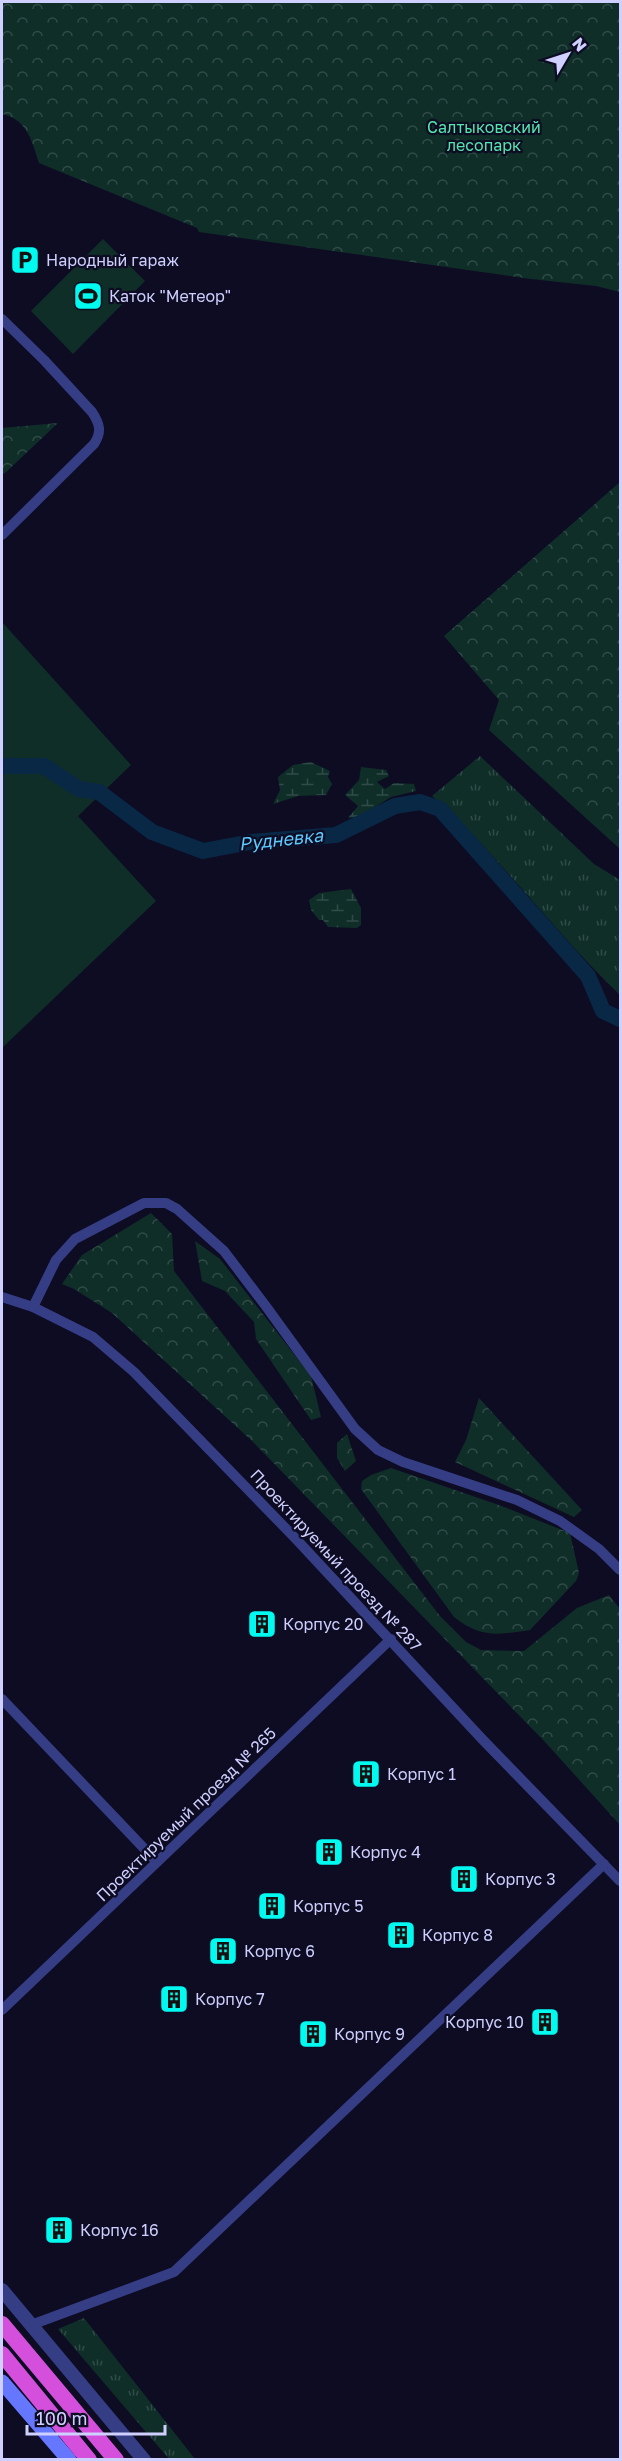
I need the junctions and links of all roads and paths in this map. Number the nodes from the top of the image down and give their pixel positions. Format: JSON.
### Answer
{"nodes":[{"id":1,"x":2,"y":319,"type":"edge"},
{"id":2,"x":2,"y":535,"type":"edge"},
{"id":3,"x":2,"y":1297,"type":"edge"},
{"id":4,"x":33,"y":1307,"type":"junction"},
{"id":5,"x":621,"y":1570,"type":"edge"},
{"id":6,"x":391,"y":1639,"type":"junction"},
{"id":7,"x":2,"y":1699,"type":"edge"},
{"id":8,"x":157,"y":1862,"type":"junction"},
{"id":9,"x":604,"y":1864,"type":"junction"},
{"id":10,"x":621,"y":1881,"type":"edge"},
{"id":11,"x":2,"y":2010,"type":"edge"},
{"id":12,"x":2,"y":2290,"type":"edge"},
{"id":13,"x":2,"y":2324,"type":"edge"},
{"id":14,"x":31,"y":2325,"type":"junction"},
{"id":15,"x":2,"y":2354,"type":"edge"},
{"id":16,"x":2,"y":2382,"type":"edge"},
{"id":17,"x":69,"y":2460,"type":"edge"},
{"id":18,"x":89,"y":2460,"type":"edge"},
{"id":19,"x":116,"y":2460,"type":"edge"},
{"id":20,"x":144,"y":2460,"type":"edge"}],
"edges":[{"from":1,"to":2,"type":"street"},
{"from":3,"to":4,"type":"street","name":"Проектируемый проезд № 287"},
{"from":4,"to":5,"type":"street"},
{"from":4,"to":6,"type":"street","name":"Проектируемый проезд № 287"},
{"from":6,"to":8,"type":"street","name":"Проектируемый проезд № 265"},
{"from":6,"to":9,"type":"street","name":"Проектируемый проезд № 287"},
{"from":7,"to":8,"type":"street"},
{"from":8,"to":11,"type":"street","name":"Проектируемый проезд № 265"},
{"from":9,"to":10,"type":"street","name":"Проектируемый проезд № 287"},
{"from":9,"to":14,"type":"street"},
{"from":12,"to":14,"type":"street"},
{"from":13,"to":19,"type":"highway"},
{"from":14,"to":20,"type":"street"},
{"from":15,"to":18,"type":"highway"},
{"from":16,"to":17,"type":"main road"}]}
